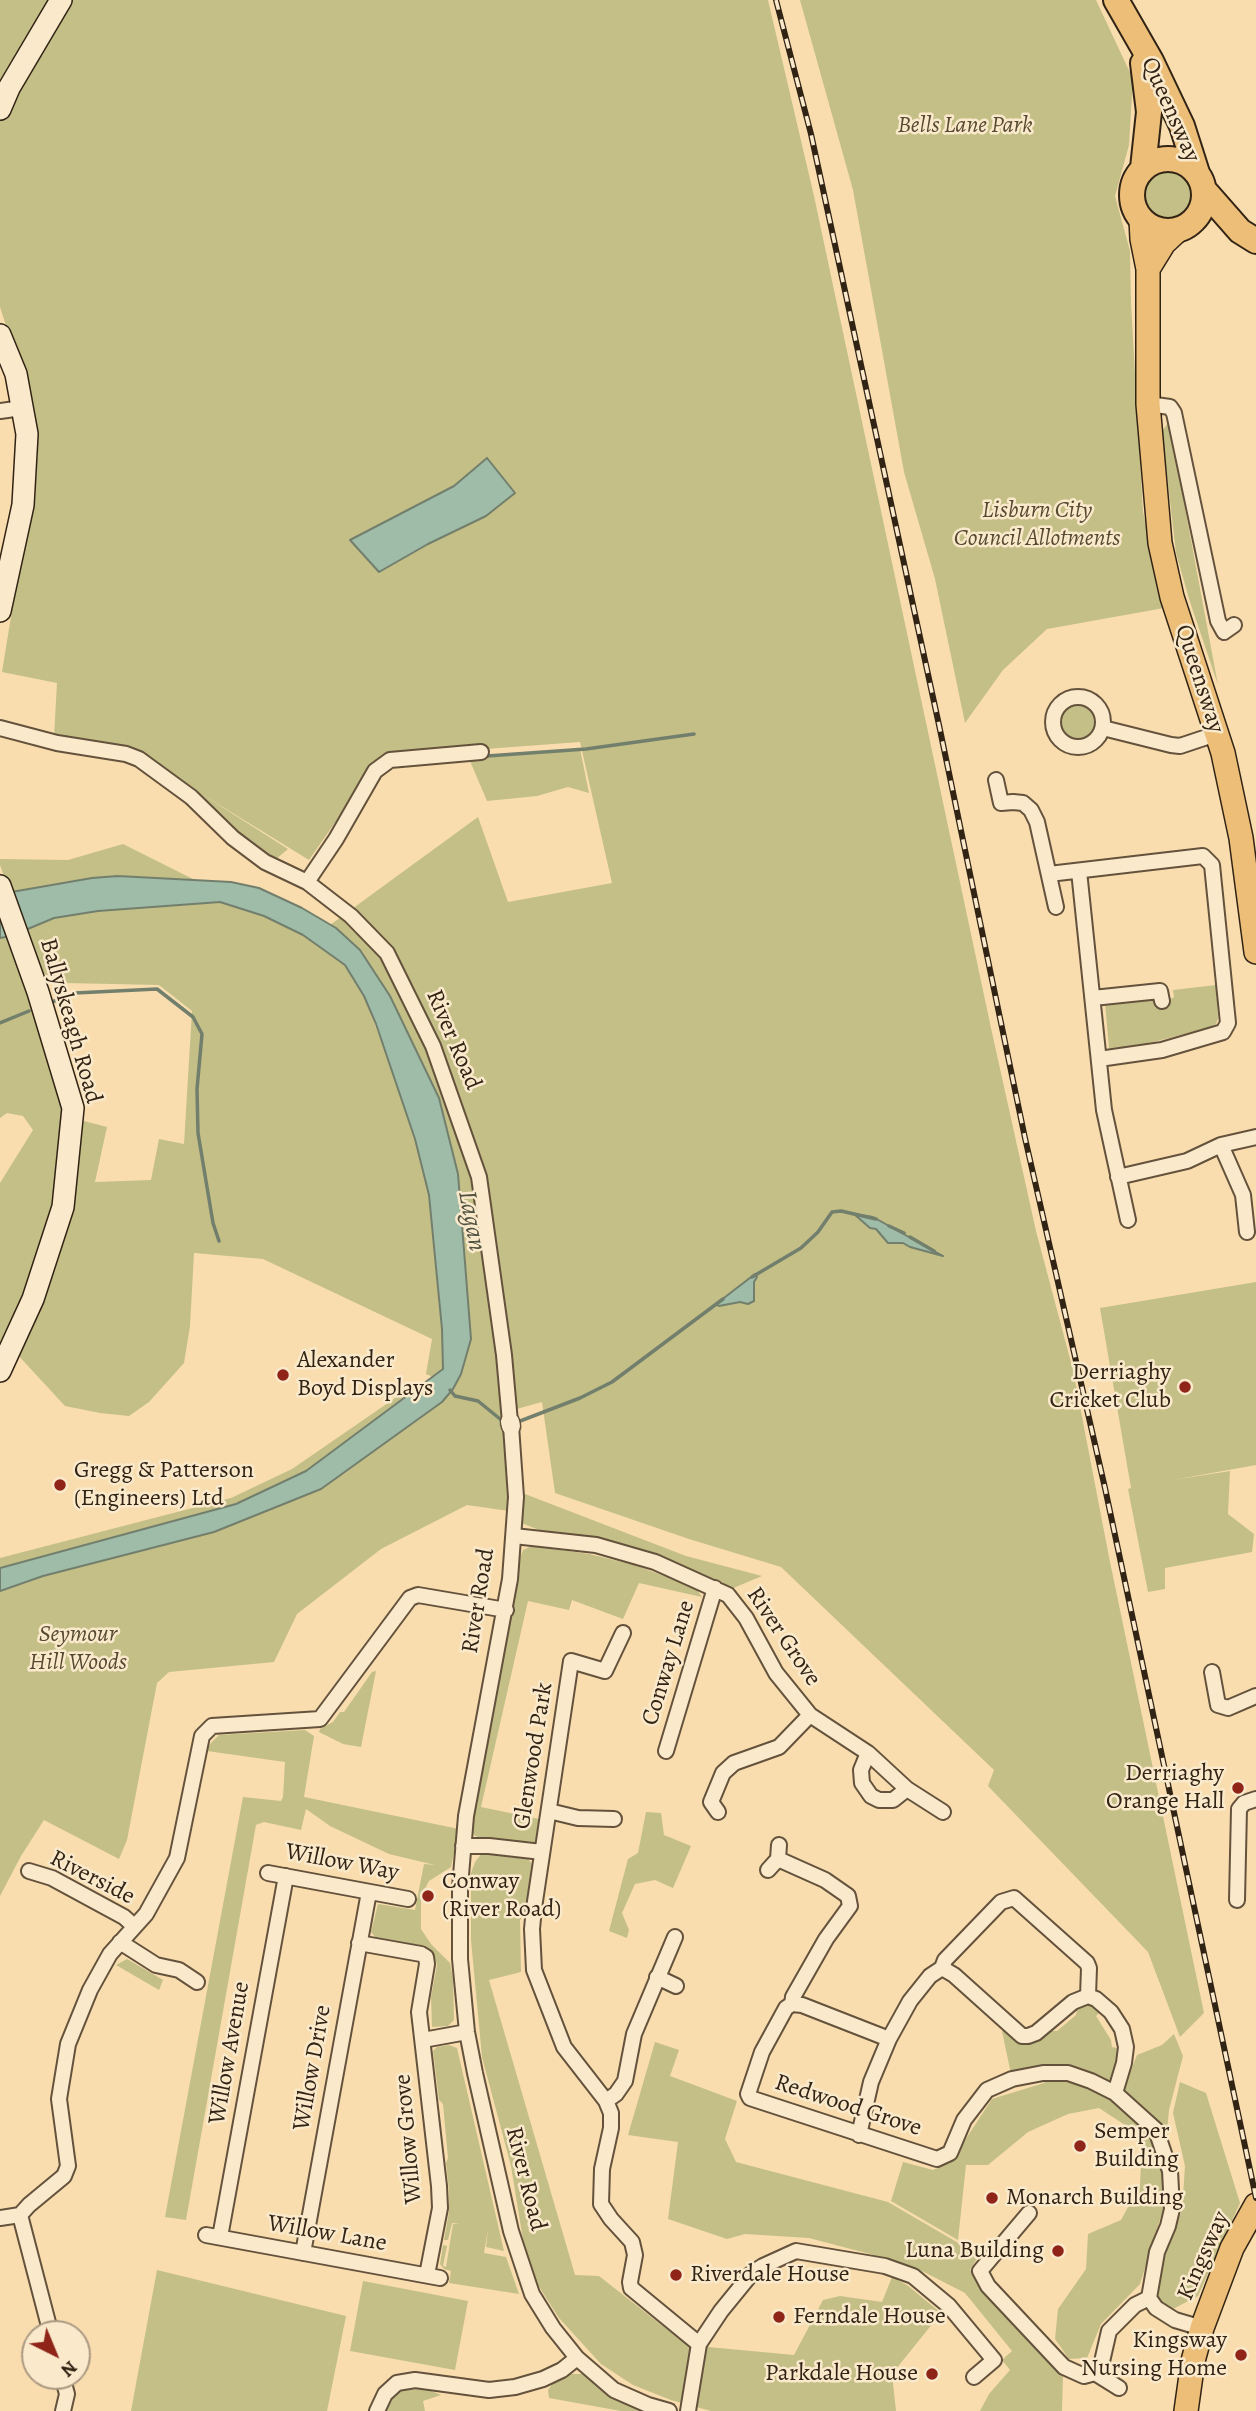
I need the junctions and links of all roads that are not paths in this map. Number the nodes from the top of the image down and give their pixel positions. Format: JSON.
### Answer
{"nodes":[{"id":1,"x":61,"y":0,"type":"edge"},
{"id":2,"x":1116,"y":0,"type":"edge"},
{"id":3,"x":1142,"y":48,"type":"junction"},
{"id":4,"x":0,"y":109,"type":"edge"},
{"id":5,"x":1143,"y":168,"type":"junction"},
{"id":6,"x":1201,"y":181,"type":"junction"},
{"id":7,"x":1141,"y":219,"type":"junction"},
{"id":8,"x":1184,"y":227,"type":"junction"},
{"id":9,"x":1248,"y":236,"type":"edge"},
{"id":10,"x":1148,"y":269,"type":"junction"},
{"id":11,"x":0,"y":335,"type":"edge"},
{"id":12,"x":1148,"y":404,"type":"junction"},
{"id":13,"x":22,"y":408,"type":"junction"},
{"id":14,"x":0,"y":411,"type":"edge"},
{"id":15,"x":0,"y":611,"type":"edge"},
{"id":16,"x":1234,"y":625,"type":"dead end"},
{"id":17,"x":0,"y":728,"type":"edge"},
{"id":18,"x":1103,"y":728,"type":"dead end"},
{"id":19,"x":1216,"y":734,"type":"junction"},
{"id":20,"x":481,"y":752,"type":"dead end"},
{"id":21,"x":996,"y":780,"type":"dead end"},
{"id":22,"x":1250,"y":857,"type":"edge"},
{"id":23,"x":1079,"y":871,"type":"junction"},
{"id":24,"x":1049,"y":874,"type":"junction"},
{"id":25,"x":307,"y":882,"type":"junction"},
{"id":26,"x":0,"y":886,"type":"edge"},
{"id":27,"x":1056,"y":907,"type":"dead end"},
{"id":28,"x":1256,"y":952,"type":"edge"},
{"id":29,"x":1093,"y":998,"type":"junction"},
{"id":30,"x":1161,"y":1002,"type":"dead end"},
{"id":31,"x":1099,"y":1059,"type":"junction"},
{"id":32,"x":1256,"y":1137,"type":"edge"},
{"id":33,"x":1221,"y":1145,"type":"junction"},
{"id":34,"x":1118,"y":1177,"type":"junction"},
{"id":35,"x":1128,"y":1220,"type":"dead end"},
{"id":36,"x":1247,"y":1232,"type":"dead end"},
{"id":37,"x":0,"y":1371,"type":"edge"},
{"id":38,"x":514,"y":1536,"type":"junction"},
{"id":39,"x":715,"y":1588,"type":"junction"},
{"id":40,"x":506,"y":1610,"type":"junction"},
{"id":41,"x":623,"y":1633,"type":"dead end"},
{"id":42,"x":1212,"y":1672,"type":"dead end"},
{"id":43,"x":1256,"y":1696,"type":"edge"},
{"id":44,"x":810,"y":1715,"type":"junction"},
{"id":45,"x":666,"y":1751,"type":"dead end"},
{"id":46,"x":868,"y":1753,"type":"junction"},
{"id":47,"x":907,"y":1789,"type":"junction"},
{"id":48,"x":1256,"y":1798,"type":"edge"},
{"id":49,"x":549,"y":1811,"type":"junction"},
{"id":50,"x":718,"y":1812,"type":"dead end"},
{"id":51,"x":943,"y":1812,"type":"dead end"},
{"id":52,"x":614,"y":1819,"type":"dead end"},
{"id":53,"x":463,"y":1846,"type":"junction"},
{"id":54,"x":542,"y":1852,"type":"junction"},
{"id":55,"x":768,"y":1870,"type":"dead end"},
{"id":56,"x":29,"y":1871,"type":"dead end"},
{"id":57,"x":268,"y":1872,"type":"dead end"},
{"id":58,"x":286,"y":1876,"type":"junction"},
{"id":59,"x":369,"y":1892,"type":"junction"},
{"id":60,"x":408,"y":1899,"type":"dead end"},
{"id":61,"x":1237,"y":1900,"type":"dead end"},
{"id":62,"x":134,"y":1926,"type":"junction"},
{"id":63,"x":675,"y":1937,"type":"dead end"},
{"id":64,"x":120,"y":1942,"type":"junction"},
{"id":65,"x":359,"y":1943,"type":"junction"},
{"id":66,"x":942,"y":1968,"type":"junction"},
{"id":67,"x":657,"y":1977,"type":"junction"},
{"id":68,"x":197,"y":1982,"type":"dead end"},
{"id":69,"x":676,"y":1986,"type":"dead end"},
{"id":70,"x":1088,"y":1996,"type":"junction"},
{"id":71,"x":792,"y":2004,"type":"junction"},
{"id":72,"x":467,"y":2032,"type":"junction"},
{"id":73,"x":889,"y":2039,"type":"junction"},
{"id":74,"x":423,"y":2040,"type":"junction"},
{"id":75,"x":1115,"y":2093,"type":"junction"},
{"id":76,"x":606,"y":2101,"type":"junction"},
{"id":77,"x":859,"y":2135,"type":"junction"},
{"id":78,"x":1256,"y":2205,"type":"edge"},
{"id":79,"x":1029,"y":2213,"type":"dead end"},
{"id":80,"x":20,"y":2215,"type":"junction"},
{"id":81,"x":0,"y":2218,"type":"edge"},
{"id":82,"x":213,"y":2236,"type":"joint"},
{"id":83,"x":303,"y":2253,"type":"junction"},
{"id":84,"x":434,"y":2276,"type":"joint"},
{"id":85,"x":1149,"y":2298,"type":"junction"},
{"id":86,"x":47,"y":2320,"type":"edge"},
{"id":87,"x":1202,"y":2328,"type":"junction"},
{"id":88,"x":699,"y":2344,"type":"junction"},
{"id":89,"x":577,"y":2358,"type":"junction"},
{"id":90,"x":1095,"y":2373,"type":"junction"},
{"id":91,"x":974,"y":2377,"type":"dead end"},
{"id":92,"x":1119,"y":2388,"type":"dead end"},
{"id":93,"x":66,"y":2390,"type":"edge"},
{"id":94,"x":63,"y":2411,"type":"edge"},
{"id":95,"x":377,"y":2411,"type":"edge"},
{"id":96,"x":669,"y":2411,"type":"edge"},
{"id":97,"x":688,"y":2411,"type":"edge"},
{"id":98,"x":1186,"y":2411,"type":"edge"}],
"edges":[{"from":1,"to":4,"type":"main road"},
{"from":2,"to":3,"type":"highway","name":"Queensway"},
{"from":3,"to":5,"type":"highway","name":"Queensway"},
{"from":3,"to":6,"type":"highway","name":"Queensway"},
{"from":5,"to":6,"type":"highway"},
{"from":5,"to":7,"type":"highway"},
{"from":6,"to":8,"type":"highway"},
{"from":6,"to":9,"type":"highway"},
{"from":7,"to":8,"type":"highway"},
{"from":7,"to":10,"type":"main road","name":"Queensway"},
{"from":8,"to":9,"type":"highway"},
{"from":8,"to":10,"type":"main road"},
{"from":10,"to":12,"type":"main road","name":"Queensway"},
{"from":11,"to":13,"type":"main road"},
{"from":12,"to":16,"type":"street","name":"Queensway"},
{"from":12,"to":19,"type":"main road","name":"Queensway"},
{"from":13,"to":14,"type":"street"},
{"from":13,"to":15,"type":"main road"},
{"from":17,"to":25,"type":"street","name":"River Road"},
{"from":18,"to":19,"type":"street"},
{"from":19,"to":22,"type":"main road","name":"Queensway"},
{"from":20,"to":25,"type":"street"},
{"from":21,"to":24,"type":"street"},
{"from":22,"to":28,"type":"main road","name":"Queensway"},
{"from":23,"to":24,"type":"street"},
{"from":23,"to":29,"type":"street"},
{"from":23,"to":31,"type":"street"},
{"from":24,"to":27,"type":"street"},
{"from":25,"to":38,"type":"street","name":"River Road"},
{"from":26,"to":37,"type":"main road","name":"Ballyskeagh Road"},
{"from":29,"to":30,"type":"street"},
{"from":29,"to":31,"type":"street"},
{"from":31,"to":34,"type":"street"},
{"from":32,"to":33,"type":"street"},
{"from":33,"to":34,"type":"street"},
{"from":33,"to":36,"type":"street"},
{"from":34,"to":35,"type":"street"},
{"from":38,"to":39,"type":"street","name":"River Grove"},
{"from":38,"to":40,"type":"street","name":"River Road"},
{"from":39,"to":44,"type":"street","name":"River Grove"},
{"from":39,"to":45,"type":"street","name":"Conway Lane"},
{"from":40,"to":53,"type":"street","name":"River Road"},
{"from":40,"to":62,"type":"street"},
{"from":41,"to":49,"type":"street","name":"Glenwood Park"},
{"from":42,"to":43,"type":"street"},
{"from":44,"to":46,"type":"street","name":"River Grove"},
{"from":44,"to":50,"type":"street"},
{"from":46,"to":47,"type":"street","name":"River Grove"},
{"from":46,"to":47,"type":"street"},
{"from":47,"to":51,"type":"street","name":"River Grove"},
{"from":48,"to":61,"type":"street"},
{"from":49,"to":52,"type":"street"},
{"from":49,"to":54,"type":"street","name":"Glenwood Park"},
{"from":53,"to":54,"type":"street","name":"Glenwood Park"},
{"from":53,"to":72,"type":"street","name":"River Road"},
{"from":54,"to":76,"type":"street","name":"Glenwood Park"},
{"from":55,"to":71,"type":"street","name":"Redwood Grove"},
{"from":56,"to":62,"type":"street","name":"Riverside"},
{"from":57,"to":58,"type":"street","name":"Willow Way"},
{"from":58,"to":59,"type":"street","name":"Willow Way"},
{"from":58,"to":82,"type":"street","name":"Willow Avenue"},
{"from":59,"to":60,"type":"street","name":"Willow Way"},
{"from":59,"to":65,"type":"street","name":"Willow Drive"},
{"from":62,"to":64,"type":"street"},
{"from":63,"to":67,"type":"street"},
{"from":64,"to":68,"type":"street"},
{"from":64,"to":80,"type":"street"},
{"from":65,"to":74,"type":"street","name":"Willow Grove"},
{"from":65,"to":83,"type":"street","name":"Willow Drive"},
{"from":66,"to":70,"type":"street"},
{"from":66,"to":70,"type":"street"},
{"from":66,"to":73,"type":"street"},
{"from":67,"to":69,"type":"street"},
{"from":67,"to":76,"type":"street"},
{"from":70,"to":75,"type":"street"},
{"from":71,"to":73,"type":"street"},
{"from":71,"to":77,"type":"street","name":"Redwood Grove"},
{"from":72,"to":74,"type":"street","name":"Willow Grove"},
{"from":72,"to":89,"type":"street","name":"River Road"},
{"from":73,"to":77,"type":"street"},
{"from":74,"to":84,"type":"street","name":"Willow Grove"},
{"from":75,"to":77,"type":"street","name":"Redwood Grove"},
{"from":75,"to":85,"type":"street","name":"Redwood Grove"},
{"from":76,"to":88,"type":"street"},
{"from":78,"to":87,"type":"main road","name":"Kingsway"},
{"from":79,"to":90,"type":"street"},
{"from":80,"to":81,"type":"street"},
{"from":80,"to":86,"type":"street"},
{"from":82,"to":83,"type":"street","name":"Willow Lane"},
{"from":83,"to":84,"type":"street","name":"Willow Lane"},
{"from":85,"to":87,"type":"street"},
{"from":85,"to":90,"type":"street"},
{"from":87,"to":98,"type":"main road","name":"Kingsway"},
{"from":88,"to":91,"type":"street"},
{"from":88,"to":97,"type":"street"},
{"from":89,"to":95,"type":"street"},
{"from":89,"to":96,"type":"street","name":"River Road"},
{"from":90,"to":92,"type":"street"},
{"from":93,"to":94,"type":"street"}]}
